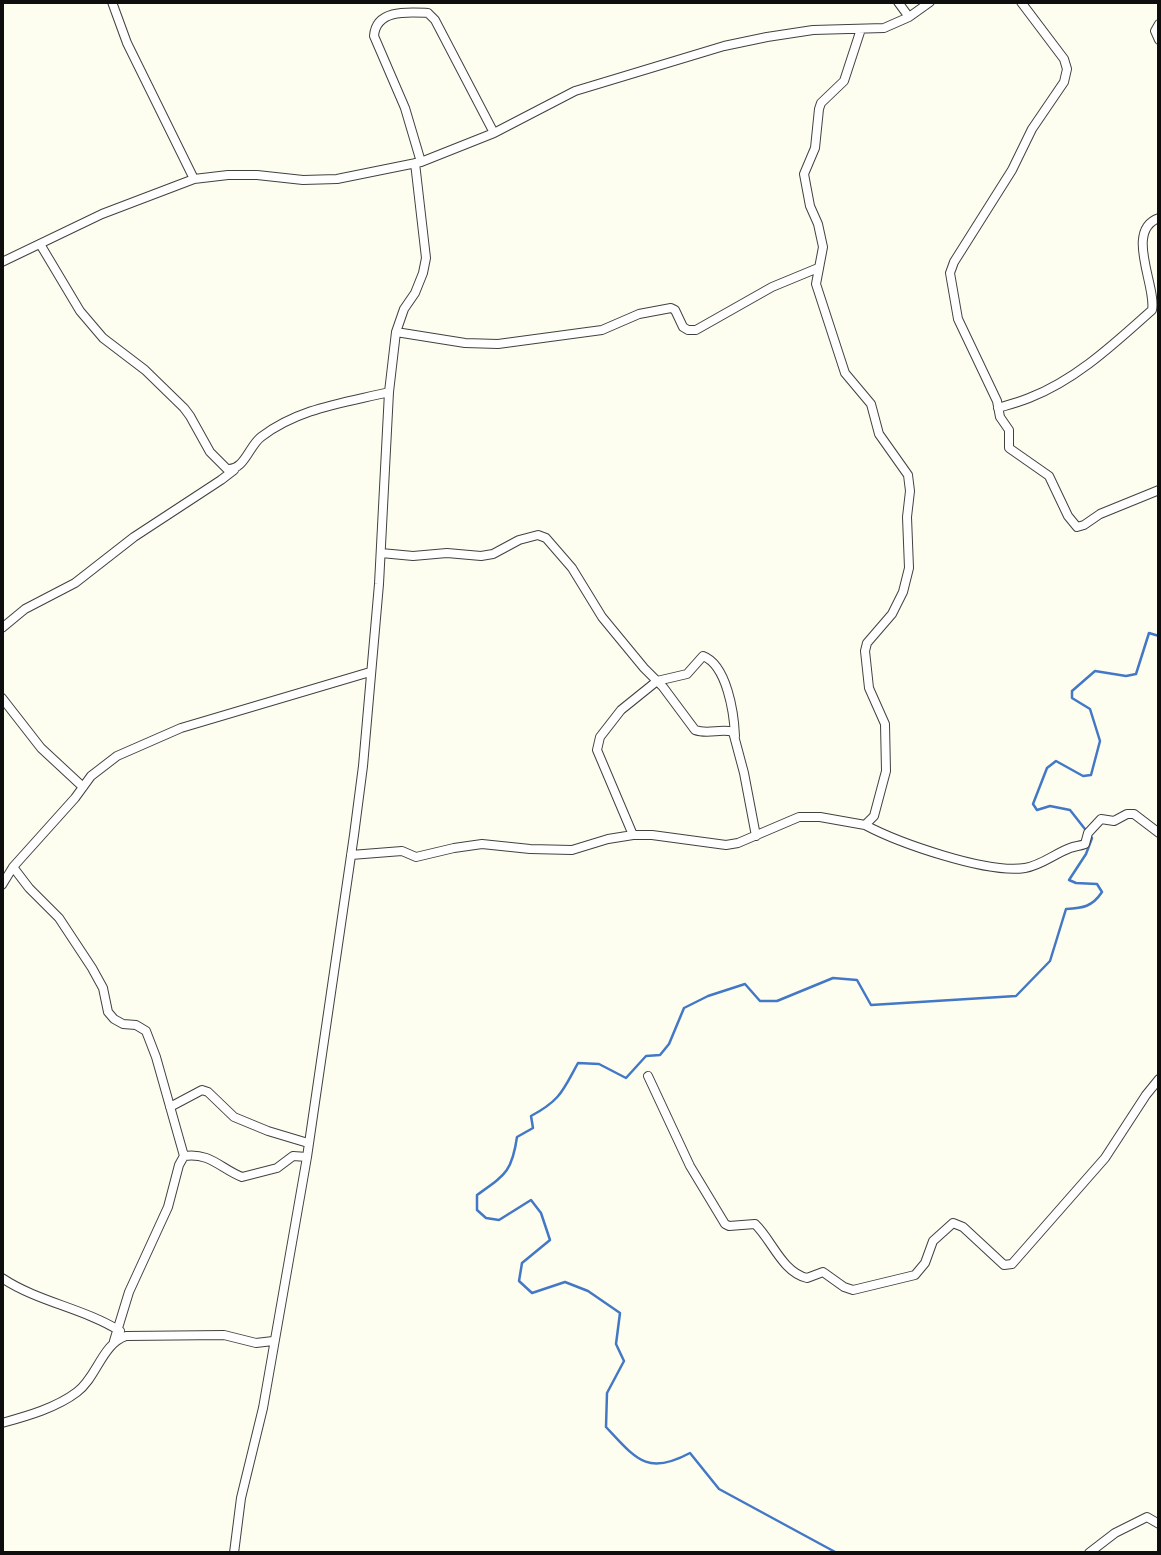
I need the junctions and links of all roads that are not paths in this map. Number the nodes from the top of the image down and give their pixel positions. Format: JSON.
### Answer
{"nodes":[{"id":1,"x":112,"y":2,"type":"edge"},
{"id":2,"x":898,"y":2,"type":"edge"},
{"id":3,"x":930,"y":2,"type":"edge"},
{"id":4,"x":1021,"y":2,"type":"edge"},
{"id":5,"x":909,"y":17,"type":"junction"},
{"id":6,"x":1159,"y":24,"type":"edge"},
{"id":7,"x":861,"y":29,"type":"junction"},
{"id":8,"x":1159,"y":40,"type":"edge"},
{"id":9,"x":494,"y":133,"type":"junction"},
{"id":10,"x":418,"y":162,"type":"junction"},
{"id":11,"x":194,"y":180,"type":"junction"},
{"id":12,"x":1159,"y":218,"type":"edge"},
{"id":13,"x":40,"y":244,"type":"junction"},
{"id":14,"x":2,"y":262,"type":"edge"},
{"id":15,"x":818,"y":268,"type":"junction"},
{"id":16,"x":396,"y":332,"type":"junction"},
{"id":17,"x":389,"y":391,"type":"junction"},
{"id":18,"x":998,"y":408,"type":"junction"},
{"id":19,"x":234,"y":470,"type":"junction"},
{"id":20,"x":1159,"y":490,"type":"edge"},
{"id":21,"x":381,"y":553,"type":"junction"},
{"id":22,"x":2,"y":628,"type":"edge"},
{"id":23,"x":370,"y":671,"type":"junction"},
{"id":24,"x":657,"y":681,"type":"junction"},
{"id":25,"x":2,"y":698,"type":"edge"},
{"id":26,"x":736,"y":736,"type":"junction"},
{"id":27,"x":83,"y":787,"type":"junction"},
{"id":28,"x":864,"y":825,"type":"junction"},
{"id":29,"x":1159,"y":833,"type":"edge"},
{"id":30,"x":633,"y":835,"type":"junction"},
{"id":31,"x":756,"y":836,"type":"junction"},
{"id":32,"x":351,"y":855,"type":"junction"},
{"id":33,"x":13,"y":867,"type":"junction"},
{"id":34,"x":2,"y":885,"type":"edge"},
{"id":35,"x":648,"y":1076,"type":"dead end"},
{"id":36,"x":1159,"y":1079,"type":"edge"},
{"id":37,"x":170,"y":1107,"type":"junction"},
{"id":38,"x":308,"y":1143,"type":"junction"},
{"id":39,"x":184,"y":1156,"type":"junction"},
{"id":40,"x":307,"y":1157,"type":"junction"},
{"id":41,"x":2,"y":1278,"type":"edge"},
{"id":42,"x":118,"y":1329,"type":"junction"},
{"id":43,"x":126,"y":1336,"type":"junction"},
{"id":44,"x":114,"y":1341,"type":"junction"},
{"id":45,"x":273,"y":1341,"type":"junction"},
{"id":46,"x":2,"y":1423,"type":"edge"},
{"id":47,"x":1159,"y":1524,"type":"edge"},
{"id":48,"x":234,"y":1553,"type":"edge"},
{"id":49,"x":1089,"y":1553,"type":"edge"}],
"edges":[{"from":1,"to":11,"type":"street"},
{"from":2,"to":5,"type":"street"},
{"from":3,"to":5,"type":"street"},
{"from":4,"to":18,"type":"street"},
{"from":5,"to":7,"type":"street"},
{"from":6,"to":8,"type":"street"},
{"from":7,"to":9,"type":"street"},
{"from":7,"to":15,"type":"street"},
{"from":9,"to":10,"type":"street"},
{"from":9,"to":10,"type":"street"},
{"from":10,"to":11,"type":"street"},
{"from":10,"to":16,"type":"street"},
{"from":11,"to":13,"type":"street"},
{"from":12,"to":18,"type":"street"},
{"from":13,"to":14,"type":"street"},
{"from":13,"to":19,"type":"street"},
{"from":15,"to":16,"type":"street"},
{"from":15,"to":28,"type":"street"},
{"from":16,"to":17,"type":"street"},
{"from":17,"to":19,"type":"street"},
{"from":17,"to":21,"type":"street"},
{"from":18,"to":20,"type":"street"},
{"from":19,"to":22,"type":"street"},
{"from":21,"to":23,"type":"street"},
{"from":21,"to":24,"type":"street"},
{"from":23,"to":27,"type":"street"},
{"from":23,"to":32,"type":"street"},
{"from":24,"to":26,"type":"street"},
{"from":24,"to":26,"type":"street"},
{"from":24,"to":30,"type":"street"},
{"from":25,"to":27,"type":"street"},
{"from":26,"to":31,"type":"street"},
{"from":27,"to":33,"type":"street"},
{"from":28,"to":29,"type":"street"},
{"from":28,"to":31,"type":"street"},
{"from":30,"to":31,"type":"street"},
{"from":30,"to":32,"type":"street"},
{"from":32,"to":38,"type":"street"},
{"from":33,"to":34,"type":"street"},
{"from":33,"to":37,"type":"street"},
{"from":35,"to":36,"type":"street"},
{"from":37,"to":38,"type":"street"},
{"from":37,"to":39,"type":"street"},
{"from":38,"to":40,"type":"street"},
{"from":39,"to":40,"type":"street"},
{"from":39,"to":42,"type":"street"},
{"from":40,"to":45,"type":"street"},
{"from":41,"to":42,"type":"street"},
{"from":42,"to":43,"type":"street"},
{"from":42,"to":44,"type":"street"},
{"from":43,"to":44,"type":"street"},
{"from":43,"to":45,"type":"street"},
{"from":44,"to":46,"type":"street"},
{"from":45,"to":48,"type":"street"},
{"from":47,"to":49,"type":"street"}]}
